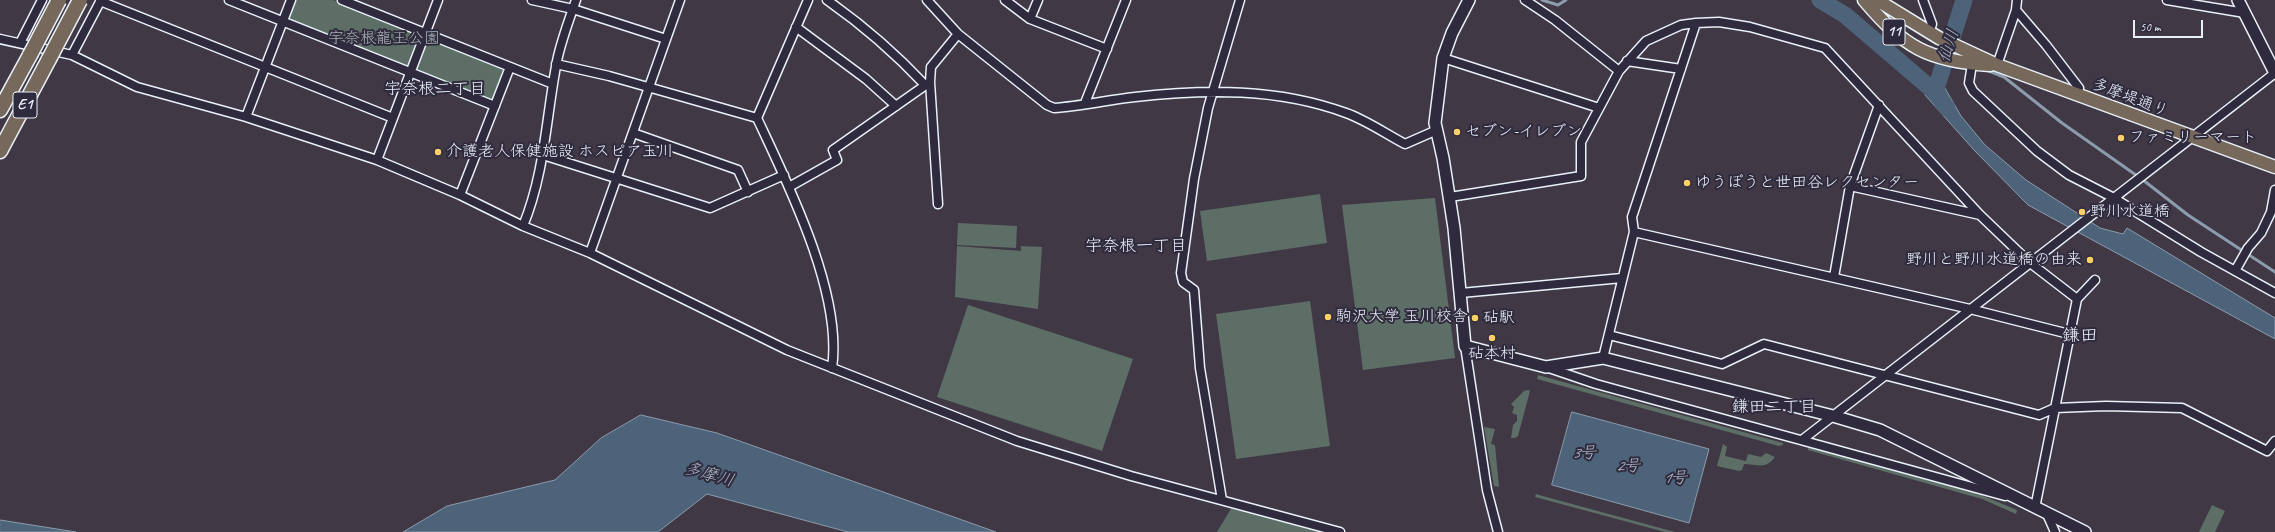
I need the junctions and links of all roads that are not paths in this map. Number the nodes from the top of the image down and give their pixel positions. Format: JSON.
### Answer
{"nodes":[{"id":1,"x":42,"y":0,"type":"edge"},
{"id":2,"x":59,"y":0,"type":"edge"},
{"id":3,"x":80,"y":0,"type":"edge"},
{"id":4,"x":100,"y":0,"type":"edge"},
{"id":5,"x":229,"y":0,"type":"edge"},
{"id":6,"x":291,"y":0,"type":"edge"},
{"id":7,"x":342,"y":0,"type":"edge"},
{"id":8,"x":438,"y":0,"type":"edge"},
{"id":9,"x":532,"y":0,"type":"edge"},
{"id":10,"x":576,"y":0,"type":"edge"},
{"id":11,"x":680,"y":0,"type":"edge"},
{"id":12,"x":808,"y":0,"type":"edge"},
{"id":13,"x":827,"y":0,"type":"edge"},
{"id":14,"x":926,"y":0,"type":"edge"},
{"id":15,"x":1005,"y":0,"type":"edge"},
{"id":16,"x":1038,"y":0,"type":"edge"},
{"id":17,"x":1126,"y":0,"type":"edge"},
{"id":18,"x":1240,"y":0,"type":"edge"},
{"id":19,"x":1468,"y":0,"type":"edge"},
{"id":20,"x":1525,"y":0,"type":"edge"},
{"id":21,"x":1864,"y":0,"type":"edge"},
{"id":22,"x":1877,"y":0,"type":"edge"},
{"id":23,"x":1923,"y":0,"type":"edge"},
{"id":24,"x":2017,"y":0,"type":"edge"},
{"id":25,"x":2167,"y":0,"type":"edge"},
{"id":26,"x":2238,"y":0,"type":"edge"},
{"id":27,"x":573,"y":9,"type":"junction"},
{"id":28,"x":2016,"y":10,"type":"junction"},
{"id":29,"x":2245,"y":13,"type":"junction"},
{"id":30,"x":1030,"y":19,"type":"junction"},
{"id":31,"x":282,"y":22,"type":"junction"},
{"id":32,"x":1696,"y":22,"type":"junction"},
{"id":33,"x":796,"y":27,"type":"junction"},
{"id":34,"x":426,"y":32,"type":"junction"},
{"id":35,"x":958,"y":34,"type":"junction"},
{"id":36,"x":1934,"y":35,"type":"junction"},
{"id":37,"x":0,"y":38,"type":"edge"},
{"id":38,"x":666,"y":39,"type":"junction"},
{"id":39,"x":20,"y":43,"type":"junction"},
{"id":40,"x":1106,"y":49,"type":"junction"},
{"id":41,"x":72,"y":55,"type":"junction"},
{"id":42,"x":1443,"y":58,"type":"junction"},
{"id":43,"x":1627,"y":61,"type":"junction"},
{"id":44,"x":556,"y":64,"type":"junction"},
{"id":45,"x":1972,"y":64,"type":"junction"},
{"id":46,"x":1997,"y":65,"type":"junction"},
{"id":47,"x":265,"y":67,"type":"junction"},
{"id":48,"x":510,"y":67,"type":"junction"},
{"id":49,"x":2274,"y":67,"type":"edge"},
{"id":50,"x":1681,"y":69,"type":"junction"},
{"id":51,"x":1619,"y":71,"type":"junction"},
{"id":52,"x":411,"y":72,"type":"junction"},
{"id":53,"x":553,"y":84,"type":"junction"},
{"id":54,"x":927,"y":84,"type":"junction"},
{"id":55,"x":649,"y":87,"type":"junction"},
{"id":56,"x":1213,"y":90,"type":"junction"},
{"id":57,"x":2077,"y":94,"type":"junction"},
{"id":58,"x":1085,"y":103,"type":"junction"},
{"id":59,"x":1879,"y":105,"type":"junction"},
{"id":60,"x":495,"y":106,"type":"junction"},
{"id":61,"x":896,"y":106,"type":"junction"},
{"id":62,"x":1599,"y":108,"type":"junction"},
{"id":63,"x":0,"y":110,"type":"edge"},
{"id":64,"x":246,"y":117,"type":"junction"},
{"id":65,"x":392,"y":118,"type":"junction"},
{"id":66,"x":757,"y":118,"type":"junction"},
{"id":67,"x":1437,"y":130,"type":"junction"},
{"id":68,"x":633,"y":133,"type":"junction"},
{"id":69,"x":2190,"y":137,"type":"junction"},
{"id":70,"x":0,"y":151,"type":"edge"},
{"id":71,"x":543,"y":154,"type":"junction"},
{"id":72,"x":376,"y":160,"type":"junction"},
{"id":73,"x":2275,"y":167,"type":"edge"},
{"id":74,"x":784,"y":175,"type":"junction"},
{"id":75,"x":616,"y":178,"type":"junction"},
{"id":76,"x":1850,"y":186,"type":"junction"},
{"id":77,"x":789,"y":187,"type":"junction"},
{"id":78,"x":2275,"y":190,"type":"edge"},
{"id":79,"x":748,"y":192,"type":"junction"},
{"id":80,"x":460,"y":195,"type":"junction"},
{"id":81,"x":1450,"y":197,"type":"junction"},
{"id":82,"x":2112,"y":197,"type":"junction"},
{"id":83,"x":938,"y":204,"type":"dead end"},
{"id":84,"x":1980,"y":215,"type":"junction"},
{"id":85,"x":523,"y":226,"type":"junction"},
{"id":86,"x":1634,"y":232,"type":"junction"},
{"id":87,"x":590,"y":253,"type":"junction"},
{"id":88,"x":2029,"y":262,"type":"junction"},
{"id":89,"x":2235,"y":271,"type":"junction"},
{"id":90,"x":1834,"y":277,"type":"junction"},
{"id":91,"x":1622,"y":278,"type":"junction"},
{"id":92,"x":2095,"y":280,"type":"dead end"},
{"id":93,"x":1460,"y":293,"type":"junction"},
{"id":94,"x":2275,"y":294,"type":"edge"},
{"id":95,"x":2077,"y":299,"type":"junction"},
{"id":96,"x":1970,"y":309,"type":"junction"},
{"id":97,"x":2069,"y":334,"type":"junction"},
{"id":98,"x":1609,"y":335,"type":"junction"},
{"id":99,"x":1465,"y":346,"type":"junction"},
{"id":100,"x":1603,"y":358,"type":"junction"},
{"id":101,"x":1546,"y":367,"type":"junction"},
{"id":102,"x":832,"y":368,"type":"junction"},
{"id":103,"x":1886,"y":374,"type":"junction"},
{"id":104,"x":2056,"y":408,"type":"junction"},
{"id":105,"x":1833,"y":416,"type":"junction"},
{"id":106,"x":1802,"y":440,"type":"junction"},
{"id":107,"x":2275,"y":441,"type":"edge"},
{"id":108,"x":2014,"y":496,"type":"junction"},
{"id":109,"x":1222,"y":500,"type":"junction"},
{"id":110,"x":2035,"y":508,"type":"junction"},
{"id":111,"x":2047,"y":514,"type":"junction"},
{"id":112,"x":1340,"y":532,"type":"edge"},
{"id":113,"x":1498,"y":532,"type":"edge"},
{"id":114,"x":2054,"y":532,"type":"edge"},
{"id":115,"x":2085,"y":532,"type":"edge"}],
"edges":[{"from":1,"to":39,"type":"street"},
{"from":2,"to":63,"type":"highway","number":"E1","bridge":true},
{"from":3,"to":70,"type":"highway","number":"E1","bridge":true},
{"from":4,"to":41,"type":"street"},
{"from":4,"to":47,"type":"street"},
{"from":5,"to":31,"type":"street"},
{"from":6,"to":31,"type":"street"},
{"from":7,"to":34,"type":"street"},
{"from":8,"to":34,"type":"street"},
{"from":9,"to":27,"type":"street"},
{"from":10,"to":27,"type":"street"},
{"from":11,"to":38,"type":"street"},
{"from":12,"to":33,"type":"street"},
{"from":13,"to":54,"type":"street"},
{"from":14,"to":35,"type":"street"},
{"from":15,"to":30,"type":"street"},
{"from":16,"to":30,"type":"street"},
{"from":17,"to":40,"type":"street"},
{"from":18,"to":56,"type":"street"},
{"from":19,"to":42,"type":"street"},
{"from":20,"to":51,"type":"street"},
{"from":21,"to":45,"type":"main road","name":"多摩堤通り","number":"11"},
{"from":22,"to":36,"type":"main road","name":"多摩堤通り","number":"11"},
{"from":23,"to":36,"type":"street"},
{"from":24,"to":28,"type":"street"},
{"from":25,"to":29,"type":"street"},
{"from":26,"to":29,"type":"street"},
{"from":27,"to":38,"type":"street"},
{"from":27,"to":44,"type":"street"},
{"from":28,"to":46,"type":"street"},
{"from":28,"to":57,"type":"street"},
{"from":29,"to":49,"type":"street"},
{"from":30,"to":40,"type":"street"},
{"from":31,"to":47,"type":"street"},
{"from":31,"to":52,"type":"street"},
{"from":32,"to":43,"type":"street"},
{"from":32,"to":50,"type":"street"},
{"from":32,"to":59,"type":"street"},
{"from":33,"to":61,"type":"street"},
{"from":33,"to":66,"type":"street"},
{"from":34,"to":48,"type":"street"},
{"from":34,"to":52,"type":"street"},
{"from":35,"to":54,"type":"street"},
{"from":35,"to":58,"type":"street"},
{"from":36,"to":46,"type":"main road","name":"多摩堤通り","number":"11"},
{"from":37,"to":39,"type":"street"},
{"from":38,"to":55,"type":"street"},
{"from":39,"to":41,"type":"street"},
{"from":40,"to":58,"type":"street"},
{"from":41,"to":64,"type":"street"},
{"from":42,"to":62,"type":"street"},
{"from":42,"to":67,"type":"street"},
{"from":43,"to":50,"type":"street"},
{"from":43,"to":51,"type":"street"},
{"from":44,"to":53,"type":"street"},
{"from":44,"to":55,"type":"street"},
{"from":45,"to":46,"type":"main road","name":"多摩堤通り","number":"11"},
{"from":45,"to":82,"type":"street"},
{"from":46,"to":57,"type":"main road","name":"多摩堤通り","number":"11"},
{"from":47,"to":64,"type":"street"},
{"from":47,"to":65,"type":"street"},
{"from":48,"to":53,"type":"street"},
{"from":48,"to":60,"type":"street"},
{"from":49,"to":69,"type":"street"},
{"from":50,"to":86,"type":"street"},
{"from":51,"to":62,"type":"street"},
{"from":52,"to":60,"type":"street"},
{"from":52,"to":65,"type":"street"},
{"from":53,"to":71,"type":"street"},
{"from":54,"to":61,"type":"street"},
{"from":54,"to":83,"type":"street"},
{"from":55,"to":66,"type":"street"},
{"from":55,"to":68,"type":"street"},
{"from":56,"to":58,"type":"street"},
{"from":56,"to":67,"type":"street"},
{"from":56,"to":109,"type":"street"},
{"from":57,"to":69,"type":"main road","name":"多摩堤通り","number":"11"},
{"from":59,"to":76,"type":"street"},
{"from":59,"to":84,"type":"street"},
{"from":60,"to":80,"type":"street"},
{"from":61,"to":77,"type":"street"},
{"from":62,"to":81,"type":"street"},
{"from":64,"to":72,"type":"street"},
{"from":65,"to":72,"type":"street"},
{"from":66,"to":74,"type":"street"},
{"from":67,"to":81,"type":"street"},
{"from":68,"to":75,"type":"street"},
{"from":68,"to":79,"type":"street"},
{"from":69,"to":73,"type":"main road","name":"多摩堤通り","number":"11"},
{"from":69,"to":82,"type":"street"},
{"from":71,"to":75,"type":"street"},
{"from":71,"to":85,"type":"street"},
{"from":72,"to":80,"type":"street"},
{"from":74,"to":77,"type":"street"},
{"from":74,"to":79,"type":"street"},
{"from":75,"to":79,"type":"street"},
{"from":75,"to":87,"type":"street"},
{"from":76,"to":84,"type":"street"},
{"from":76,"to":90,"type":"street"},
{"from":77,"to":102,"type":"street"},
{"from":78,"to":89,"type":"street"},
{"from":80,"to":85,"type":"street"},
{"from":81,"to":93,"type":"street"},
{"from":82,"to":88,"type":"street"},
{"from":82,"to":89,"type":"street"},
{"from":84,"to":88,"type":"street"},
{"from":85,"to":87,"type":"street"},
{"from":86,"to":90,"type":"street"},
{"from":86,"to":91,"type":"street"},
{"from":87,"to":102,"type":"street"},
{"from":88,"to":95,"type":"street"},
{"from":88,"to":96,"type":"street"},
{"from":89,"to":94,"type":"street"},
{"from":90,"to":96,"type":"street"},
{"from":91,"to":93,"type":"street"},
{"from":91,"to":98,"type":"street"},
{"from":92,"to":95,"type":"street"},
{"from":93,"to":99,"type":"street"},
{"from":95,"to":97,"type":"street"},
{"from":96,"to":97,"type":"street"},
{"from":96,"to":103,"type":"street"},
{"from":97,"to":104,"type":"street"},
{"from":98,"to":100,"type":"street"},
{"from":98,"to":103,"type":"street"},
{"from":99,"to":101,"type":"street"},
{"from":99,"to":113,"type":"street"},
{"from":100,"to":101,"type":"street"},
{"from":100,"to":105,"type":"street"},
{"from":101,"to":106,"type":"street"},
{"from":102,"to":109,"type":"street"},
{"from":103,"to":104,"type":"street"},
{"from":103,"to":105,"type":"street"},
{"from":104,"to":107,"type":"street"},
{"from":104,"to":110,"type":"street"},
{"from":105,"to":106,"type":"street"},
{"from":105,"to":108,"type":"street"},
{"from":106,"to":108,"type":"street"},
{"from":108,"to":110,"type":"street"},
{"from":109,"to":112,"type":"street"},
{"from":110,"to":111,"type":"street"},
{"from":111,"to":114,"type":"street"},
{"from":111,"to":115,"type":"street"}]}
